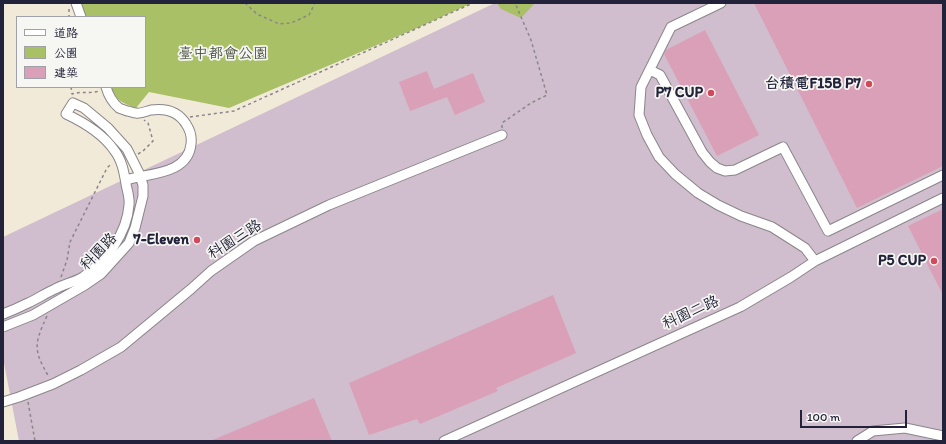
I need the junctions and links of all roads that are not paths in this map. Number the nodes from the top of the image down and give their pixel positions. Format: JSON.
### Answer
{"nodes":[{"id":1,"x":76,"y":3,"type":"edge"},
{"id":2,"x":721,"y":3,"type":"edge"},
{"id":3,"x":81,"y":16,"type":"edge"},
{"id":4,"x":650,"y":70,"type":"junction"},
{"id":5,"x":107,"y":90,"type":"edge"},
{"id":6,"x":502,"y":135,"type":"road end"},
{"id":7,"x":139,"y":175,"type":"junction"},
{"id":8,"x":943,"y":175,"type":"edge"},
{"id":9,"x":126,"y":180,"type":"junction"},
{"id":10,"x":943,"y":198,"type":"edge"},
{"id":11,"x":815,"y":261,"type":"junction"},
{"id":12,"x":3,"y":314,"type":"edge"},
{"id":13,"x":3,"y":327,"type":"edge"},
{"id":14,"x":3,"y":402,"type":"edge"},
{"id":15,"x":943,"y":436,"type":"edge"},
{"id":16,"x":444,"y":441,"type":"edge"},
{"id":17,"x":857,"y":441,"type":"edge"}],
"edges":[{"from":1,"to":3,"type":"street"},
{"from":2,"to":4,"type":"street"},
{"from":4,"to":8,"type":"street"},
{"from":4,"to":11,"type":"street"},
{"from":5,"to":7,"type":"street"},
{"from":6,"to":14,"type":"street","name":"科園三路"},
{"from":7,"to":9,"type":"street"},
{"from":7,"to":9,"type":"street","name":"科園路"},
{"from":7,"to":13,"type":"street","name":"科園路"},
{"from":9,"to":12,"type":"street","name":"科園路"},
{"from":10,"to":11,"type":"street","name":"科園二路"},
{"from":11,"to":16,"type":"street","name":"科園二路"},
{"from":15,"to":17,"type":"street"}]}
